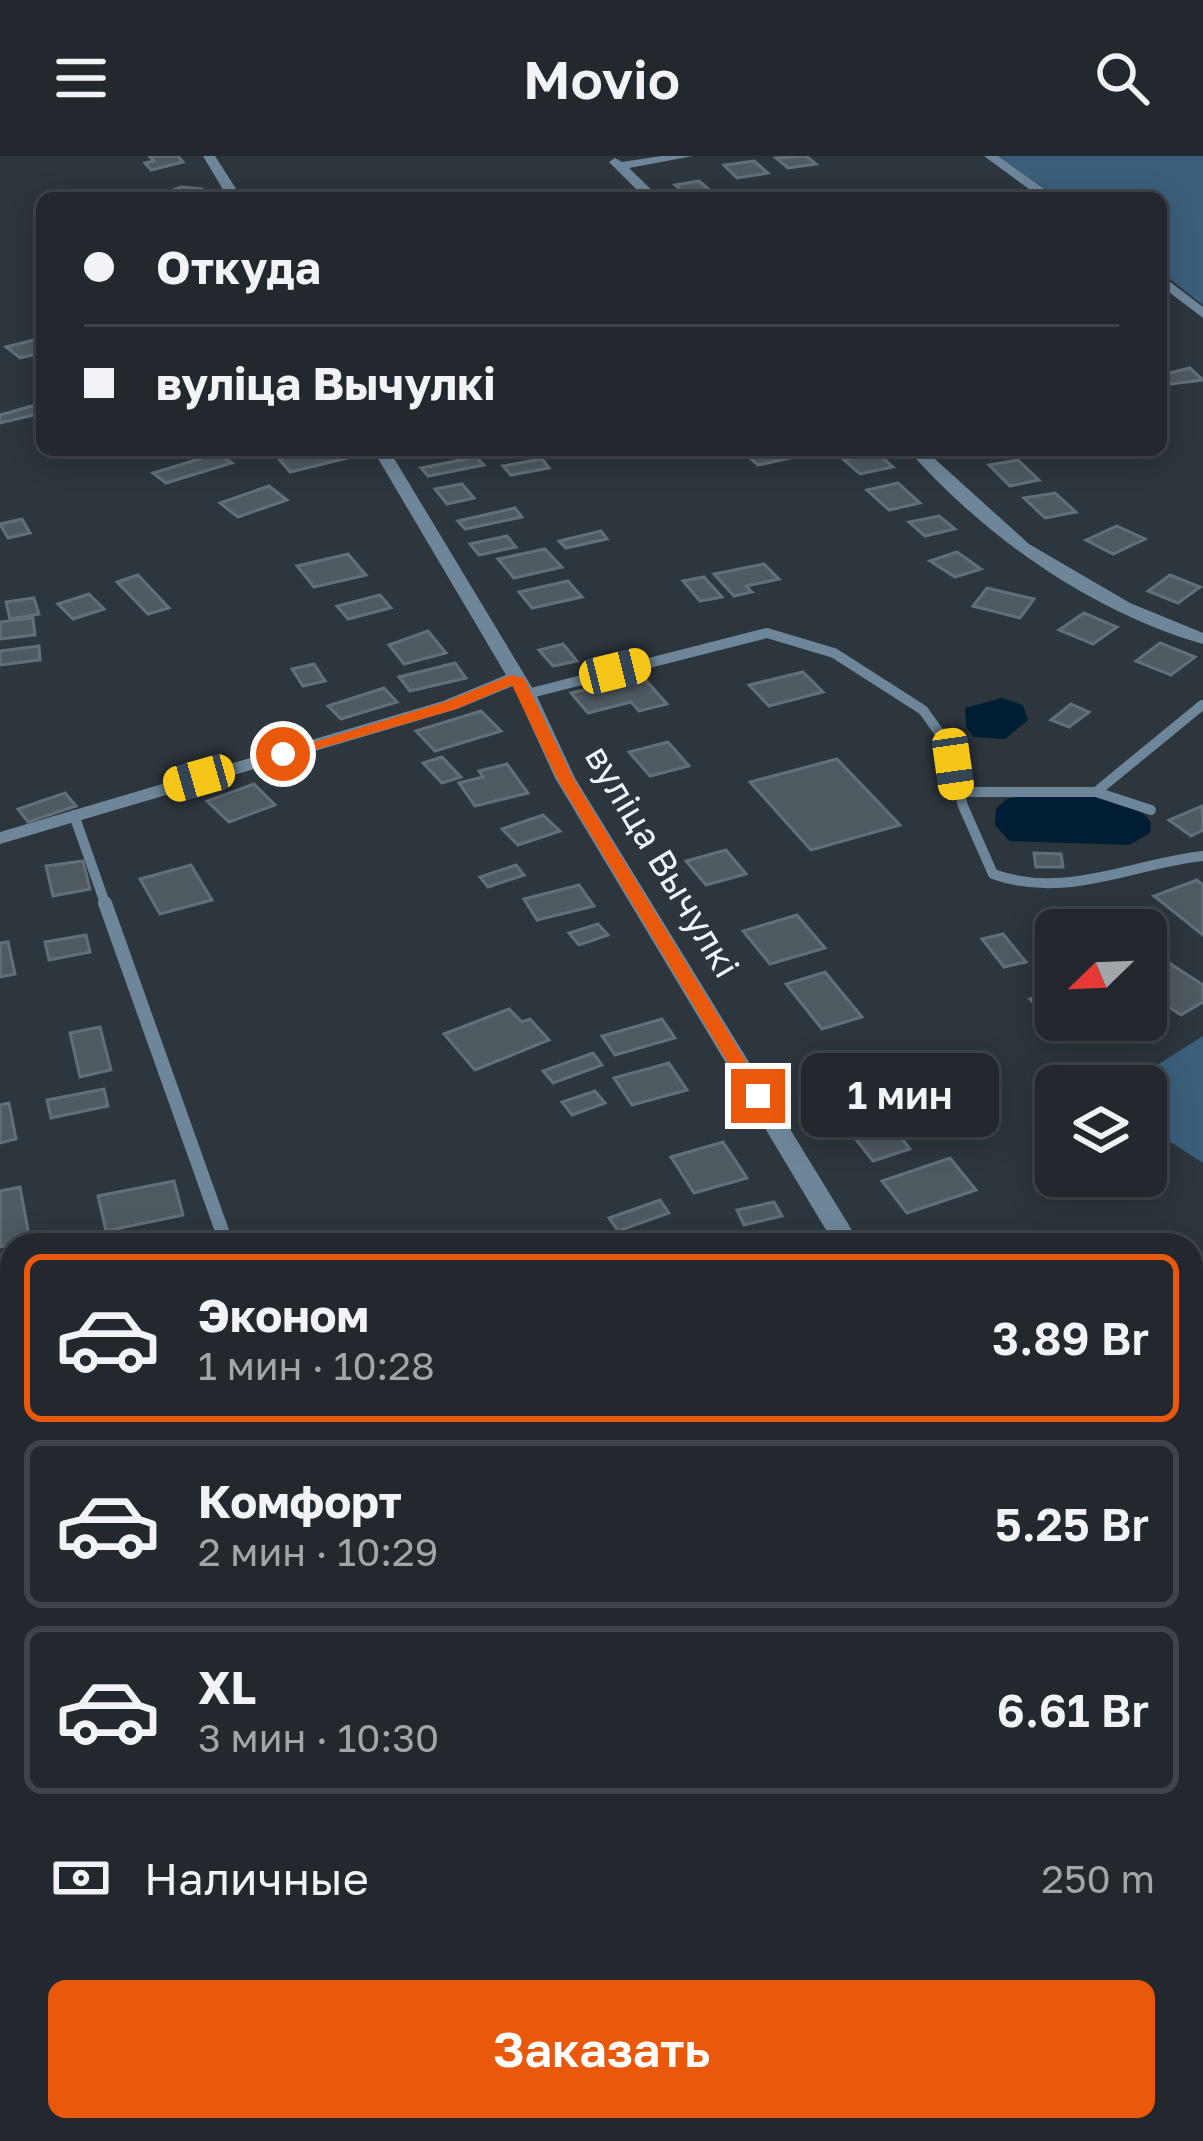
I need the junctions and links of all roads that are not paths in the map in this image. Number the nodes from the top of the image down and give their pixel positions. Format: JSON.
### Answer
{"nodes":[{"id":1,"x":209,"y":156,"type":"edge"},
{"id":2,"x":687,"y":156,"type":"edge"},
{"id":3,"x":990,"y":156,"type":"edge"},
{"id":4,"x":615,"y":161,"type":"edge"},
{"id":5,"x":231,"y":192,"type":"edge"},
{"id":6,"x":647,"y":192,"type":"edge"},
{"id":7,"x":1042,"y":192,"type":"edge"},
{"id":8,"x":1167,"y":284,"type":"edge"},
{"id":9,"x":1203,"y":314,"type":"edge"},
{"id":10,"x":385,"y":456,"type":"edge"},
{"id":11,"x":923,"y":456,"type":"edge"},
{"id":12,"x":1203,"y":639,"type":"edge"},
{"id":13,"x":521,"y":686,"type":"junction"},
{"id":14,"x":1202,"y":705,"type":"edge"},
{"id":15,"x":958,"y":792,"type":"junction"},
{"id":16,"x":1096,"y":792,"type":"junction"},
{"id":17,"x":1151,"y":810,"type":"dead end"},
{"id":18,"x":74,"y":815,"type":"junction"},
{"id":19,"x":0,"y":838,"type":"edge"},
{"id":20,"x":1203,"y":856,"type":"edge"},
{"id":21,"x":223,"y":1233,"type":"edge"},
{"id":22,"x":841,"y":1233,"type":"edge"}],
"edges":[{"from":1,"to":5,"type":"street"},
{"from":2,"to":4,"type":"street"},
{"from":3,"to":7,"type":"street"},
{"from":4,"to":6,"type":"street"},
{"from":8,"to":9,"type":"street"},
{"from":10,"to":13,"type":"street","name":"вуліца Вычулкі"},
{"from":11,"to":12,"type":"street"},
{"from":13,"to":15,"type":"lane"},
{"from":13,"to":18,"type":"street"},
{"from":13,"to":22,"type":"street","name":"вуліца Вычулкі"},
{"from":14,"to":16,"type":"lane"},
{"from":15,"to":16,"type":"lane"},
{"from":15,"to":20,"type":"lane"},
{"from":16,"to":17,"type":"lane"},
{"from":18,"to":19,"type":"street"},
{"from":18,"to":21,"type":"lane"}]}
